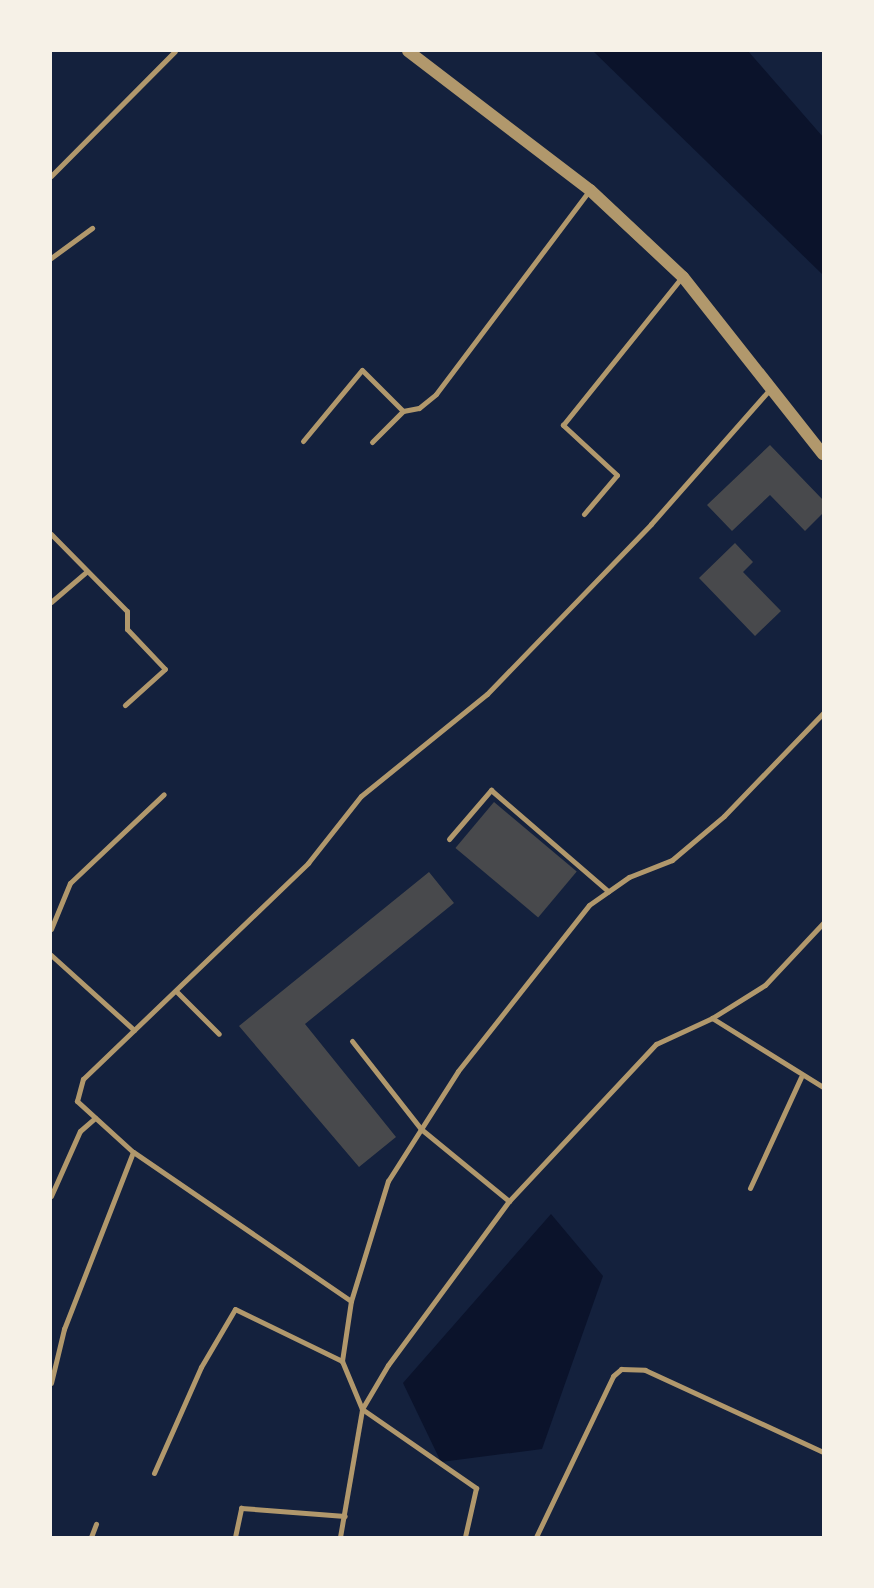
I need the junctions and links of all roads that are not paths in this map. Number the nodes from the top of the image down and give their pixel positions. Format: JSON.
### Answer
{"nodes":[{"id":1,"x":175,"y":51,"type":"edge"},
{"id":2,"x":408,"y":51,"type":"edge"},
{"id":3,"x":51,"y":176,"type":"edge"},
{"id":4,"x":590,"y":190,"type":"junction"},
{"id":5,"x":92,"y":228,"type":"dead end"},
{"id":6,"x":51,"y":258,"type":"edge"},
{"id":7,"x":683,"y":276,"type":"junction"},
{"id":8,"x":771,"y":388,"type":"junction"},
{"id":9,"x":403,"y":411,"type":"junction"},
{"id":10,"x":303,"y":441,"type":"dead end"},
{"id":11,"x":372,"y":442,"type":"dead end"},
{"id":12,"x":823,"y":454,"type":"edge"},
{"id":13,"x":584,"y":514,"type":"dead end"},
{"id":14,"x":51,"y":534,"type":"edge"},
{"id":15,"x":86,"y":572,"type":"junction"},
{"id":16,"x":51,"y":602,"type":"edge"},
{"id":17,"x":125,"y":705,"type":"dead end"},
{"id":18,"x":823,"y":713,"type":"edge"},
{"id":19,"x":163,"y":794,"type":"dead end"},
{"id":20,"x":449,"y":839,"type":"dead end"},
{"id":21,"x":608,"y":891,"type":"junction"},
{"id":22,"x":823,"y":923,"type":"edge"},
{"id":23,"x":51,"y":929,"type":"edge"},
{"id":24,"x":51,"y":955,"type":"edge"},
{"id":25,"x":177,"y":992,"type":"junction"},
{"id":26,"x":712,"y":1018,"type":"junction"},
{"id":27,"x":134,"y":1030,"type":"junction"},
{"id":28,"x":219,"y":1034,"type":"dead end"},
{"id":29,"x":352,"y":1041,"type":"dead end"},
{"id":30,"x":801,"y":1077,"type":"junction"},
{"id":31,"x":823,"y":1087,"type":"edge"},
{"id":32,"x":95,"y":1118,"type":"junction"},
{"id":33,"x":421,"y":1129,"type":"junction"},
{"id":34,"x":133,"y":1152,"type":"junction"},
{"id":35,"x":750,"y":1188,"type":"dead end"},
{"id":36,"x":51,"y":1196,"type":"edge"},
{"id":37,"x":509,"y":1201,"type":"junction"},
{"id":38,"x":351,"y":1301,"type":"junction"},
{"id":39,"x":342,"y":1361,"type":"junction"},
{"id":40,"x":51,"y":1382,"type":"edge"},
{"id":41,"x":362,"y":1409,"type":"junction"},
{"id":42,"x":823,"y":1452,"type":"edge"},
{"id":43,"x":154,"y":1473,"type":"dead end"},
{"id":44,"x":345,"y":1516,"type":"junction"},
{"id":45,"x":96,"y":1524,"type":"dead end"},
{"id":46,"x":91,"y":1537,"type":"edge"},
{"id":47,"x":235,"y":1537,"type":"edge"},
{"id":48,"x":340,"y":1537,"type":"edge"},
{"id":49,"x":465,"y":1537,"type":"edge"},
{"id":50,"x":536,"y":1537,"type":"edge"}],
"edges":[{"from":1,"to":3,"type":"lane"},
{"from":2,"to":4,"type":"street"},
{"from":4,"to":7,"type":"street"},
{"from":4,"to":9,"type":"lane"},
{"from":5,"to":6,"type":"lane"},
{"from":7,"to":8,"type":"street"},
{"from":7,"to":13,"type":"lane"},
{"from":8,"to":12,"type":"street"},
{"from":8,"to":25,"type":"lane"},
{"from":9,"to":10,"type":"lane"},
{"from":9,"to":11,"type":"lane"},
{"from":14,"to":15,"type":"lane"},
{"from":15,"to":16,"type":"lane"},
{"from":15,"to":17,"type":"lane"},
{"from":18,"to":21,"type":"lane"},
{"from":19,"to":23,"type":"lane"},
{"from":20,"to":21,"type":"lane"},
{"from":21,"to":33,"type":"lane"},
{"from":22,"to":26,"type":"lane"},
{"from":24,"to":27,"type":"lane"},
{"from":25,"to":27,"type":"lane"},
{"from":25,"to":28,"type":"lane"},
{"from":26,"to":30,"type":"lane"},
{"from":26,"to":37,"type":"lane"},
{"from":27,"to":32,"type":"lane"},
{"from":29,"to":33,"type":"lane"},
{"from":30,"to":31,"type":"lane"},
{"from":30,"to":35,"type":"lane"},
{"from":32,"to":34,"type":"lane"},
{"from":32,"to":36,"type":"lane"},
{"from":33,"to":37,"type":"lane"},
{"from":33,"to":38,"type":"lane"},
{"from":34,"to":38,"type":"lane"},
{"from":34,"to":40,"type":"lane"},
{"from":37,"to":41,"type":"lane"},
{"from":38,"to":39,"type":"lane"},
{"from":39,"to":41,"type":"lane"},
{"from":39,"to":43,"type":"lane"},
{"from":41,"to":44,"type":"lane"},
{"from":41,"to":49,"type":"lane"},
{"from":42,"to":50,"type":"lane"},
{"from":44,"to":47,"type":"lane"},
{"from":44,"to":48,"type":"lane"},
{"from":45,"to":46,"type":"lane"}]}
